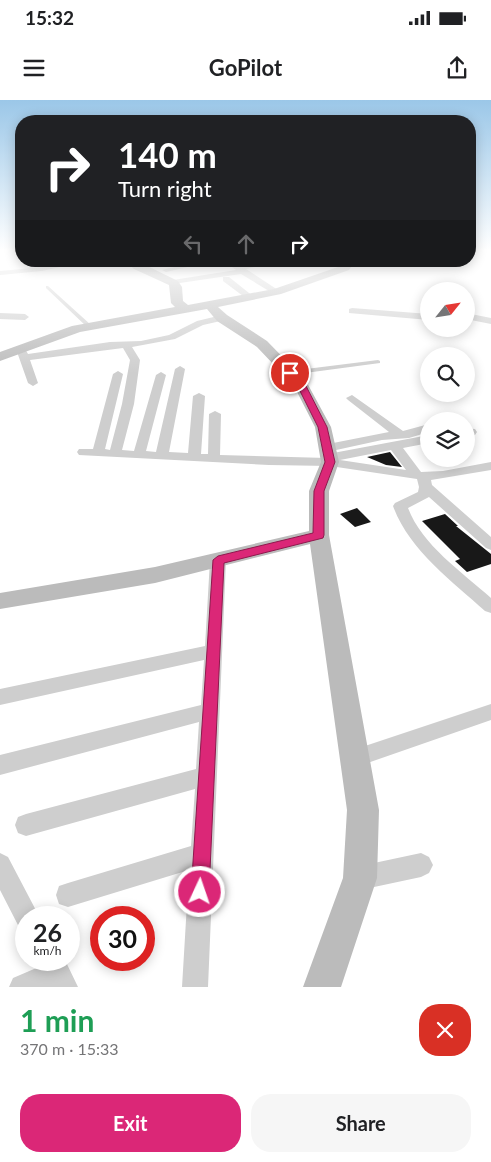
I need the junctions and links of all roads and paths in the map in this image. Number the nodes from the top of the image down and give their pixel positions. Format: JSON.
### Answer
{"nodes":[{"id":1,"x":50,"y":290,"type":"edge"},
{"id":2,"x":176,"y":290,"type":"edge"},
{"id":3,"x":241,"y":290,"type":"edge"},
{"id":4,"x":274,"y":290,"type":"edge"},
{"id":5,"x":282,"y":290,"type":"edge"},
{"id":6,"x":277,"y":292,"type":"junction"},
{"id":7,"x":250,"y":297,"type":"junction"},
{"id":8,"x":184,"y":308,"type":"junction"},
{"id":9,"x":216,"y":311,"type":"junction"},
{"id":10,"x":352,"y":311,"type":"dead end"},
{"id":11,"x":0,"y":316,"type":"edge"},
{"id":12,"x":420,"y":316,"type":"edge"},
{"id":13,"x":25,"y":317,"type":"dead end"},
{"id":14,"x":475,"y":318,"type":"edge"},
{"id":15,"x":491,"y":321,"type":"edge"},
{"id":16,"x":89,"y":326,"type":"junction"},
{"id":17,"x":126,"y":345,"type":"junction"},
{"id":18,"x":22,"y":353,"type":"junction"},
{"id":19,"x":1,"y":354,"type":"edge"},
{"id":20,"x":378,"y":362,"type":"dead end"},
{"id":21,"x":180,"y":369,"type":"dead end"},
{"id":22,"x":290,"y":373,"type":"junction"},
{"id":23,"x":118,"y":374,"type":"dead end"},
{"id":24,"x":162,"y":376,"type":"dead end"},
{"id":25,"x":33,"y":383,"type":"dead end"},
{"id":26,"x":199,"y":396,"type":"dead end"},
{"id":27,"x":352,"y":398,"type":"dead end"},
{"id":28,"x":216,"y":414,"type":"dead end"},
{"id":29,"x":420,"y":431,"type":"edge"},
{"id":30,"x":420,"y":439,"type":"edge"},
{"id":31,"x":398,"y":440,"type":"junction"},
{"id":32,"x":83,"y":452,"type":"dead end"},
{"id":33,"x":98,"y":452,"type":"junction"},
{"id":34,"x":115,"y":453,"type":"junction"},
{"id":35,"x":139,"y":454,"type":"junction"},
{"id":36,"x":162,"y":455,"type":"junction"},
{"id":37,"x":328,"y":456,"type":"junction"},
{"id":38,"x":194,"y":457,"type":"junction"},
{"id":39,"x":214,"y":457,"type":"junction"},
{"id":40,"x":491,"y":466,"type":"edge"},
{"id":41,"x":422,"y":479,"type":"junction"},
{"id":42,"x":319,"y":535,"type":"junction"},
{"id":43,"x":491,"y":545,"type":"edge"},
{"id":44,"x":218,"y":560,"type":"junction"},
{"id":45,"x":0,"y":601,"type":"edge"},
{"id":46,"x":491,"y":607,"type":"edge"},
{"id":47,"x":213,"y":651,"type":"junction"},
{"id":48,"x":0,"y":697,"type":"edge"},
{"id":49,"x":210,"y":711,"type":"junction"},
{"id":50,"x":491,"y":712,"type":"edge"},
{"id":51,"x":356,"y":758,"type":"junction"},
{"id":52,"x":0,"y":765,"type":"edge"},
{"id":53,"x":206,"y":776,"type":"junction"},
{"id":54,"x":26,"y":825,"type":"dead end"},
{"id":55,"x":202,"y":854,"type":"junction"},
{"id":56,"x":0,"y":865,"type":"edge"},
{"id":57,"x":421,"y":865,"type":"dead end"},
{"id":58,"x":360,"y":878,"type":"junction"},
{"id":59,"x":68,"y":895,"type":"dead end"},
{"id":60,"x":22,"y":906,"type":"edge"},
{"id":61,"x":58,"y":973,"type":"edge"},
{"id":62,"x":22,"y":987,"type":"edge"},
{"id":63,"x":195,"y":987,"type":"edge"},
{"id":64,"x":322,"y":987,"type":"edge"}],
"edges":[{"from":1,"to":16,"type":"lane"},
{"from":2,"to":8,"type":"street"},
{"from":3,"to":7,"type":"street"},
{"from":4,"to":6,"type":"street"},
{"from":5,"to":6,"type":"street"},
{"from":6,"to":7,"type":"street"},
{"from":7,"to":9,"type":"street"},
{"from":8,"to":9,"type":"street"},
{"from":8,"to":16,"type":"street"},
{"from":9,"to":17,"type":"street"},
{"from":9,"to":22,"type":"street"},
{"from":10,"to":12,"type":"street"},
{"from":11,"to":13,"type":"street"},
{"from":14,"to":15,"type":"street"},
{"from":16,"to":18,"type":"street"},
{"from":17,"to":18,"type":"street"},
{"from":17,"to":34,"type":"street"},
{"from":18,"to":19,"type":"street"},
{"from":18,"to":25,"type":"street"},
{"from":20,"to":22,"type":"lane"},
{"from":21,"to":36,"type":"street"},
{"from":22,"to":37,"type":"street"},
{"from":23,"to":33,"type":"street"},
{"from":24,"to":35,"type":"street"},
{"from":26,"to":38,"type":"street"},
{"from":27,"to":31,"type":"street"},
{"from":28,"to":39,"type":"street"},
{"from":29,"to":31,"type":"street"},
{"from":30,"to":31,"type":"street"},
{"from":31,"to":37,"type":"street"},
{"from":31,"to":41,"type":"street"},
{"from":32,"to":33,"type":"street"},
{"from":33,"to":34,"type":"street"},
{"from":34,"to":35,"type":"street"},
{"from":35,"to":36,"type":"street"},
{"from":36,"to":38,"type":"street"},
{"from":37,"to":39,"type":"street"},
{"from":37,"to":41,"type":"street"},
{"from":37,"to":42,"type":"street"},
{"from":38,"to":39,"type":"street"},
{"from":40,"to":41,"type":"street"},
{"from":41,"to":43,"type":"street"},
{"from":41,"to":46,"type":"street"},
{"from":42,"to":44,"type":"street"},
{"from":42,"to":51,"type":"street"},
{"from":44,"to":45,"type":"street"},
{"from":44,"to":47,"type":"street"},
{"from":47,"to":48,"type":"street"},
{"from":47,"to":49,"type":"street"},
{"from":49,"to":52,"type":"street"},
{"from":49,"to":53,"type":"street"},
{"from":50,"to":51,"type":"street"},
{"from":51,"to":58,"type":"street"},
{"from":53,"to":54,"type":"street"},
{"from":53,"to":55,"type":"street"},
{"from":55,"to":59,"type":"street"},
{"from":55,"to":63,"type":"street"},
{"from":56,"to":60,"type":"street"},
{"from":57,"to":58,"type":"street"},
{"from":58,"to":64,"type":"street"},
{"from":61,"to":62,"type":"street"}]}
